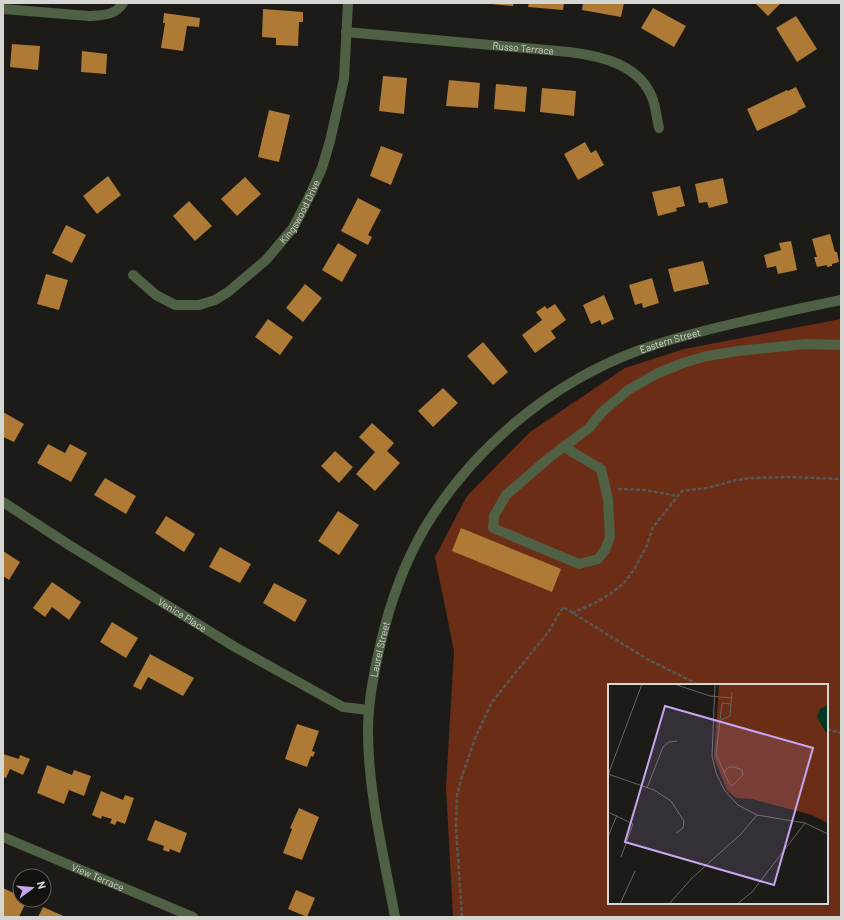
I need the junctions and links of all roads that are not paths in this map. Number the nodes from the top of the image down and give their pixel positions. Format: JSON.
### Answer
{"nodes":[{"id":1,"x":123,"y":3,"type":"edge"},
{"id":2,"x":348,"y":3,"type":"edge"},
{"id":3,"x":3,"y":8,"type":"edge"},
{"id":4,"x":346,"y":32,"type":"junction"},
{"id":5,"x":659,"y":128,"type":"dead end"},
{"id":6,"x":133,"y":275,"type":"dead end"},
{"id":7,"x":841,"y":300,"type":"edge"},
{"id":8,"x":841,"y":345,"type":"edge"},
{"id":9,"x":516,"y":422,"type":"joint"},
{"id":10,"x":564,"y":447,"type":"junction"},
{"id":11,"x":3,"y":502,"type":"edge"},
{"id":12,"x":369,"y":710,"type":"junction"},
{"id":13,"x":3,"y":837,"type":"edge"},
{"id":14,"x":193,"y":917,"type":"edge"},
{"id":15,"x":395,"y":917,"type":"edge"}],
"edges":[{"from":1,"to":3,"type":"street"},
{"from":2,"to":4,"type":"street","name":"Kingswood Drive"},
{"from":4,"to":5,"type":"street","name":"Russo Terrace"},
{"from":4,"to":6,"type":"street","name":"Kingswood Drive"},
{"from":7,"to":9,"type":"street","name":"Eastern Street"},
{"from":8,"to":10,"type":"street"},
{"from":9,"to":12,"type":"street","name":"Laurel Street"},
{"from":10,"to":10,"type":"street"},
{"from":11,"to":12,"type":"street","name":"Venice Place"},
{"from":12,"to":15,"type":"street","name":"Laurel Street"},
{"from":13,"to":14,"type":"street","name":"View Terrace"}]}
